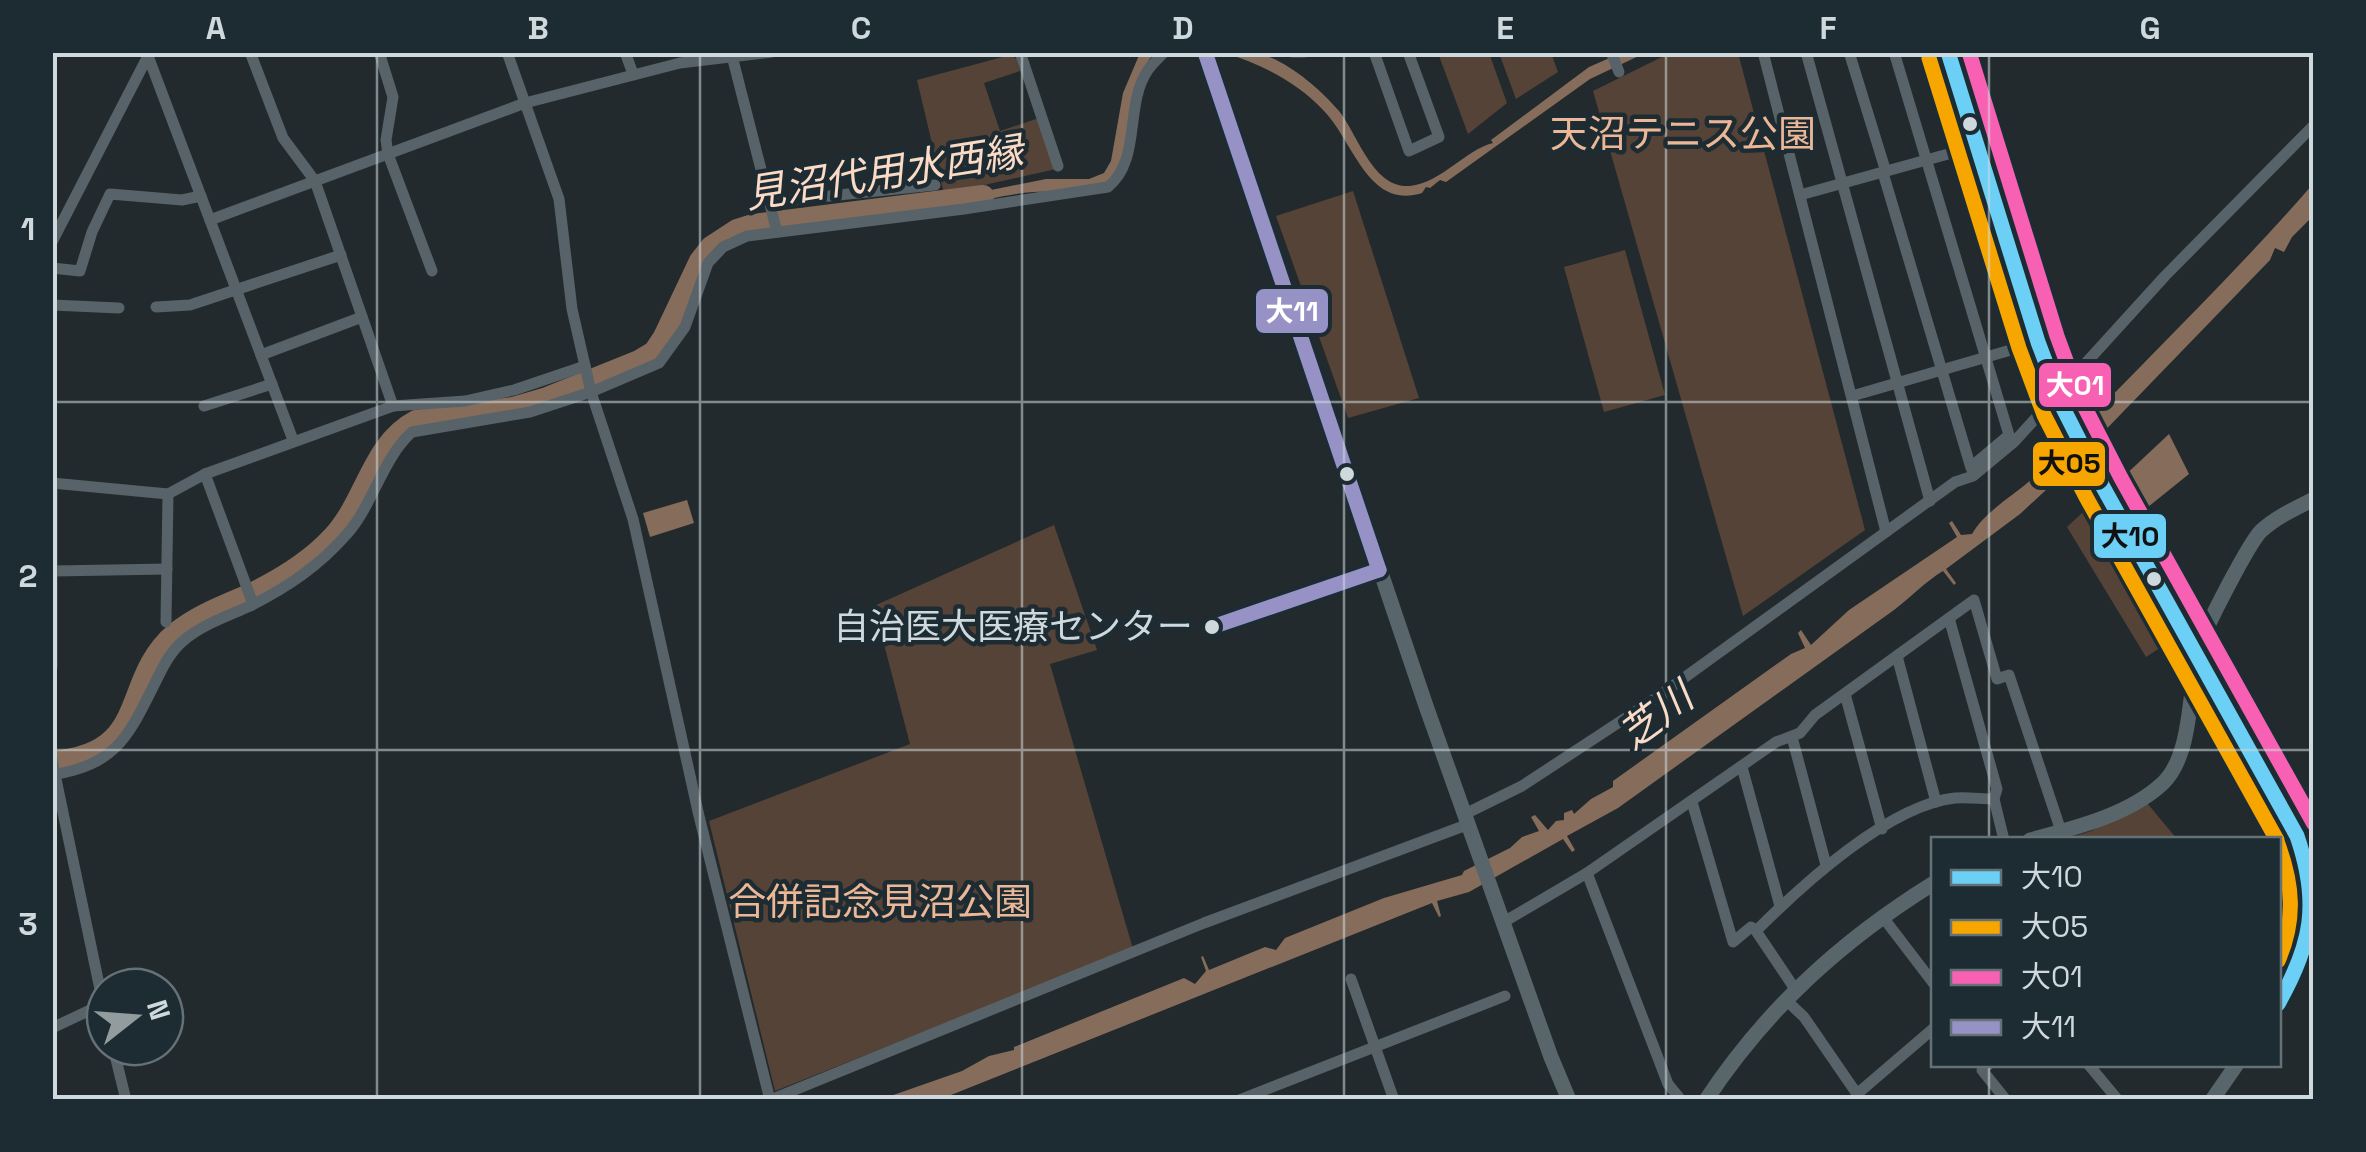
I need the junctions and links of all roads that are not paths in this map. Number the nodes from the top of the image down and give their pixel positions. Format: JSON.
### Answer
{"nodes":[{"id":1,"x":250,"y":52,"type":"edge"},
{"id":2,"x":379,"y":52,"type":"edge"},
{"id":3,"x":507,"y":52,"type":"edge"},
{"id":4,"x":625,"y":52,"type":"edge"},
{"id":5,"x":772,"y":52,"type":"edge"},
{"id":6,"x":1020,"y":52,"type":"edge"},
{"id":7,"x":1164,"y":52,"type":"edge"},
{"id":8,"x":1205,"y":52,"type":"edge"},
{"id":9,"x":1294,"y":52,"type":"edge"},
{"id":10,"x":1304,"y":52,"type":"edge"},
{"id":11,"x":1374,"y":52,"type":"edge"},
{"id":12,"x":1408,"y":52,"type":"edge"},
{"id":13,"x":1763,"y":52,"type":"edge"},
{"id":14,"x":1806,"y":52,"type":"edge"},
{"id":15,"x":1849,"y":52,"type":"edge"},
{"id":16,"x":1894,"y":52,"type":"edge"},
{"id":17,"x":1948,"y":52,"type":"edge"},
{"id":18,"x":149,"y":54,"type":"edge"},
{"id":19,"x":1612,"y":55,"type":"edge"},
{"id":20,"x":732,"y":56,"type":"edge"},
{"id":21,"x":1618,"y":72,"type":"dead end"},
{"id":22,"x":633,"y":74,"type":"junction"},
{"id":23,"x":526,"y":103,"type":"junction"},
{"id":24,"x":2314,"y":125,"type":"edge"},
{"id":25,"x":1977,"y":146,"type":"junction"},
{"id":26,"x":388,"y":154,"type":"junction"},
{"id":27,"x":1927,"y":160,"type":"junction"},
{"id":28,"x":1058,"y":166,"type":"dead end"},
{"id":29,"x":1884,"y":172,"type":"junction"},
{"id":30,"x":315,"y":181,"type":"junction"},
{"id":31,"x":1843,"y":183,"type":"junction"},
{"id":32,"x":934,"y":185,"type":"dead end"},
{"id":33,"x":1800,"y":195,"type":"junction"},
{"id":34,"x":201,"y":196,"type":"junction"},
{"id":35,"x":771,"y":203,"type":"junction"},
{"id":36,"x":210,"y":220,"type":"junction"},
{"id":37,"x":777,"y":232,"type":"junction"},
{"id":38,"x":52,"y":242,"type":"edge"},
{"id":39,"x":341,"y":255,"type":"junction"},
{"id":40,"x":52,"y":268,"type":"edge"},
{"id":41,"x":432,"y":271,"type":"dead end"},
{"id":42,"x":236,"y":289,"type":"junction"},
{"id":43,"x":52,"y":305,"type":"edge"},
{"id":44,"x":156,"y":307,"type":"dead end"},
{"id":45,"x":118,"y":308,"type":"dead end"},
{"id":46,"x":362,"y":317,"type":"junction"},
{"id":47,"x":2038,"y":342,"type":"junction"},
{"id":48,"x":261,"y":355,"type":"junction"},
{"id":49,"x":1986,"y":357,"type":"junction"},
{"id":50,"x":584,"y":366,"type":"junction"},
{"id":51,"x":1942,"y":371,"type":"junction"},
{"id":52,"x":1898,"y":383,"type":"junction"},
{"id":53,"x":272,"y":384,"type":"junction"},
{"id":54,"x":591,"y":392,"type":"junction"},
{"id":55,"x":1852,"y":396,"type":"junction"},
{"id":56,"x":2060,"y":401,"type":"junction"},
{"id":57,"x":204,"y":406,"type":"dead end"},
{"id":58,"x":393,"y":406,"type":"junction"},
{"id":59,"x":294,"y":440,"type":"junction"},
{"id":60,"x":1971,"y":468,"type":"junction"},
{"id":61,"x":206,"y":474,"type":"junction"},
{"id":62,"x":53,"y":482,"type":"edge"},
{"id":63,"x":1955,"y":482,"type":"junction"},
{"id":64,"x":168,"y":494,"type":"junction"},
{"id":65,"x":2314,"y":499,"type":"edge"},
{"id":66,"x":1930,"y":501,"type":"junction"},
{"id":67,"x":1886,"y":532,"type":"junction"},
{"id":68,"x":53,"y":549,"type":"edge"},
{"id":69,"x":167,"y":569,"type":"junction"},
{"id":70,"x":54,"y":572,"type":"edge"},
{"id":71,"x":252,"y":604,"type":"junction"},
{"id":72,"x":1949,"y":618,"type":"junction"},
{"id":73,"x":166,"y":622,"type":"dead end"},
{"id":74,"x":1898,"y":656,"type":"junction"},
{"id":75,"x":2198,"y":659,"type":"junction"},
{"id":76,"x":52,"y":666,"type":"edge"},
{"id":77,"x":1845,"y":694,"type":"junction"},
{"id":78,"x":1792,"y":737,"type":"junction"},
{"id":79,"x":52,"y":760,"type":"edge"},
{"id":80,"x":1742,"y":767,"type":"junction"},
{"id":81,"x":54,"y":775,"type":"edge"},
{"id":82,"x":1994,"y":800,"type":"junction"},
{"id":83,"x":1692,"y":802,"type":"junction"},
{"id":84,"x":1936,"y":802,"type":"junction"},
{"id":85,"x":1468,"y":824,"type":"junction"},
{"id":86,"x":1882,"y":829,"type":"junction"},
{"id":87,"x":2061,"y":831,"type":"junction"},
{"id":88,"x":2003,"y":837,"type":"edge"},
{"id":89,"x":2040,"y":837,"type":"edge"},
{"id":90,"x":1826,"y":865,"type":"junction"},
{"id":91,"x":1587,"y":874,"type":"junction"},
{"id":92,"x":1931,"y":885,"type":"edge"},
{"id":93,"x":2313,"y":902,"type":"edge"},
{"id":94,"x":1780,"y":906,"type":"junction"},
{"id":95,"x":1882,"y":916,"type":"junction"},
{"id":96,"x":1500,"y":917,"type":"junction"},
{"id":97,"x":1756,"y":930,"type":"junction"},
{"id":98,"x":95,"y":967,"type":"edge"},
{"id":99,"x":1352,"y":979,"type":"dead end"},
{"id":100,"x":1931,"y":980,"type":"edge"},
{"id":101,"x":1790,"y":994,"type":"junction"},
{"id":102,"x":1505,"y":996,"type":"dead end"},
{"id":103,"x":2281,"y":1000,"type":"edge"},
{"id":104,"x":85,"y":1015,"type":"edge"},
{"id":105,"x":52,"y":1028,"type":"edge"},
{"id":106,"x":1931,"y":1031,"type":"edge"},
{"id":107,"x":1375,"y":1046,"type":"junction"},
{"id":108,"x":118,"y":1067,"type":"edge"},
{"id":109,"x":1986,"y":1067,"type":"edge"},
{"id":110,"x":2090,"y":1067,"type":"edge"},
{"id":111,"x":2235,"y":1067,"type":"edge"},
{"id":112,"x":1856,"y":1097,"type":"edge"},
{"id":113,"x":1242,"y":1099,"type":"edge"},
{"id":114,"x":126,"y":1100,"type":"edge"},
{"id":115,"x":770,"y":1100,"type":"edge"},
{"id":116,"x":1394,"y":1100,"type":"edge"},
{"id":117,"x":1569,"y":1100,"type":"edge"},
{"id":118,"x":1681,"y":1100,"type":"edge"},
{"id":119,"x":1706,"y":1100,"type":"edge"},
{"id":120,"x":2006,"y":1100,"type":"edge"},
{"id":121,"x":2118,"y":1100,"type":"edge"},
{"id":122,"x":2212,"y":1100,"type":"edge"}],
"edges":[{"from":1,"to":30,"type":"street"},
{"from":2,"to":26,"type":"street"},
{"from":3,"to":23,"type":"street"},
{"from":4,"to":22,"type":"street"},
{"from":5,"to":20,"type":"street"},
{"from":6,"to":28,"type":"street"},
{"from":7,"to":37,"type":"street"},
{"from":8,"to":85,"type":"street"},
{"from":9,"to":10,"type":"street"},
{"from":11,"to":12,"type":"street"},
{"from":13,"to":33,"type":"street"},
{"from":14,"to":31,"type":"street"},
{"from":15,"to":29,"type":"street"},
{"from":16,"to":27,"type":"street"},
{"from":17,"to":25,"type":"street"},
{"from":18,"to":34,"type":"street"},
{"from":18,"to":38,"type":"street"},
{"from":19,"to":21,"type":"street"},
{"from":20,"to":22,"type":"street"},
{"from":20,"to":35,"type":"street"},
{"from":22,"to":23,"type":"street"},
{"from":23,"to":26,"type":"street"},
{"from":23,"to":50,"type":"street"},
{"from":24,"to":56,"type":"street"},
{"from":25,"to":27,"type":"street"},
{"from":25,"to":47,"type":"street"},
{"from":26,"to":30,"type":"street"},
{"from":26,"to":41,"type":"street"},
{"from":27,"to":29,"type":"street"},
{"from":27,"to":49,"type":"street"},
{"from":29,"to":31,"type":"street"},
{"from":29,"to":51,"type":"street"},
{"from":30,"to":36,"type":"street"},
{"from":30,"to":39,"type":"street"},
{"from":31,"to":33,"type":"street"},
{"from":31,"to":52,"type":"street"},
{"from":32,"to":35,"type":"street"},
{"from":33,"to":55,"type":"street"},
{"from":34,"to":36,"type":"street"},
{"from":34,"to":40,"type":"street"},
{"from":35,"to":37,"type":"street"},
{"from":36,"to":42,"type":"street"},
{"from":37,"to":54,"type":"street"},
{"from":39,"to":42,"type":"street"},
{"from":39,"to":46,"type":"street"},
{"from":42,"to":44,"type":"street"},
{"from":42,"to":48,"type":"street"},
{"from":43,"to":45,"type":"street"},
{"from":46,"to":48,"type":"street"},
{"from":46,"to":58,"type":"street"},
{"from":47,"to":49,"type":"street"},
{"from":47,"to":56,"type":"street"},
{"from":48,"to":53,"type":"street"},
{"from":49,"to":51,"type":"street"},
{"from":49,"to":60,"type":"street"},
{"from":50,"to":54,"type":"street"},
{"from":50,"to":58,"type":"street"},
{"from":51,"to":52,"type":"street"},
{"from":51,"to":60,"type":"street"},
{"from":52,"to":55,"type":"street"},
{"from":52,"to":66,"type":"street"},
{"from":53,"to":57,"type":"street"},
{"from":53,"to":59,"type":"street"},
{"from":54,"to":71,"type":"street"},
{"from":54,"to":115,"type":"street"},
{"from":55,"to":67,"type":"street"},
{"from":56,"to":63,"type":"street"},
{"from":56,"to":75,"type":"street"},
{"from":58,"to":59,"type":"street"},
{"from":59,"to":61,"type":"street"},
{"from":60,"to":63,"type":"street"},
{"from":61,"to":64,"type":"street"},
{"from":61,"to":71,"type":"street"},
{"from":62,"to":64,"type":"street"},
{"from":62,"to":68,"type":"street"},
{"from":63,"to":66,"type":"street"},
{"from":64,"to":69,"type":"street"},
{"from":65,"to":75,"type":"street"},
{"from":66,"to":67,"type":"street"},
{"from":67,"to":85,"type":"street"},
{"from":68,"to":70,"type":"street"},
{"from":69,"to":70,"type":"street"},
{"from":69,"to":73,"type":"street"},
{"from":70,"to":76,"type":"street"},
{"from":71,"to":81,"type":"street"},
{"from":72,"to":74,"type":"street"},
{"from":72,"to":82,"type":"street"},
{"from":72,"to":87,"type":"street"},
{"from":74,"to":77,"type":"street"},
{"from":74,"to":84,"type":"street"},
{"from":75,"to":87,"type":"street"},
{"from":75,"to":93,"type":"street"},
{"from":77,"to":78,"type":"street"},
{"from":77,"to":86,"type":"street"},
{"from":78,"to":80,"type":"street"},
{"from":78,"to":90,"type":"street"},
{"from":79,"to":81,"type":"street"},
{"from":80,"to":83,"type":"street"},
{"from":80,"to":94,"type":"street"},
{"from":81,"to":98,"type":"street"},
{"from":82,"to":84,"type":"street"},
{"from":82,"to":88,"type":"street"},
{"from":83,"to":91,"type":"street"},
{"from":83,"to":97,"type":"street"},
{"from":84,"to":86,"type":"street"},
{"from":85,"to":96,"type":"street"},
{"from":85,"to":115,"type":"street"},
{"from":86,"to":90,"type":"street"},
{"from":87,"to":89,"type":"street"},
{"from":90,"to":94,"type":"street"},
{"from":91,"to":96,"type":"street"},
{"from":91,"to":118,"type":"street"},
{"from":92,"to":95,"type":"street"},
{"from":93,"to":103,"type":"street"},
{"from":94,"to":97,"type":"street"},
{"from":95,"to":100,"type":"street"},
{"from":95,"to":101,"type":"street"},
{"from":96,"to":117,"type":"street"},
{"from":97,"to":101,"type":"street"},
{"from":99,"to":107,"type":"street"},
{"from":101,"to":112,"type":"street"},
{"from":101,"to":119,"type":"street"},
{"from":102,"to":107,"type":"street"},
{"from":104,"to":105,"type":"street"},
{"from":106,"to":112,"type":"street"},
{"from":107,"to":113,"type":"street"},
{"from":107,"to":116,"type":"street"},
{"from":108,"to":114,"type":"street"},
{"from":109,"to":120,"type":"street"},
{"from":110,"to":121,"type":"street"},
{"from":111,"to":122,"type":"street"}]}
